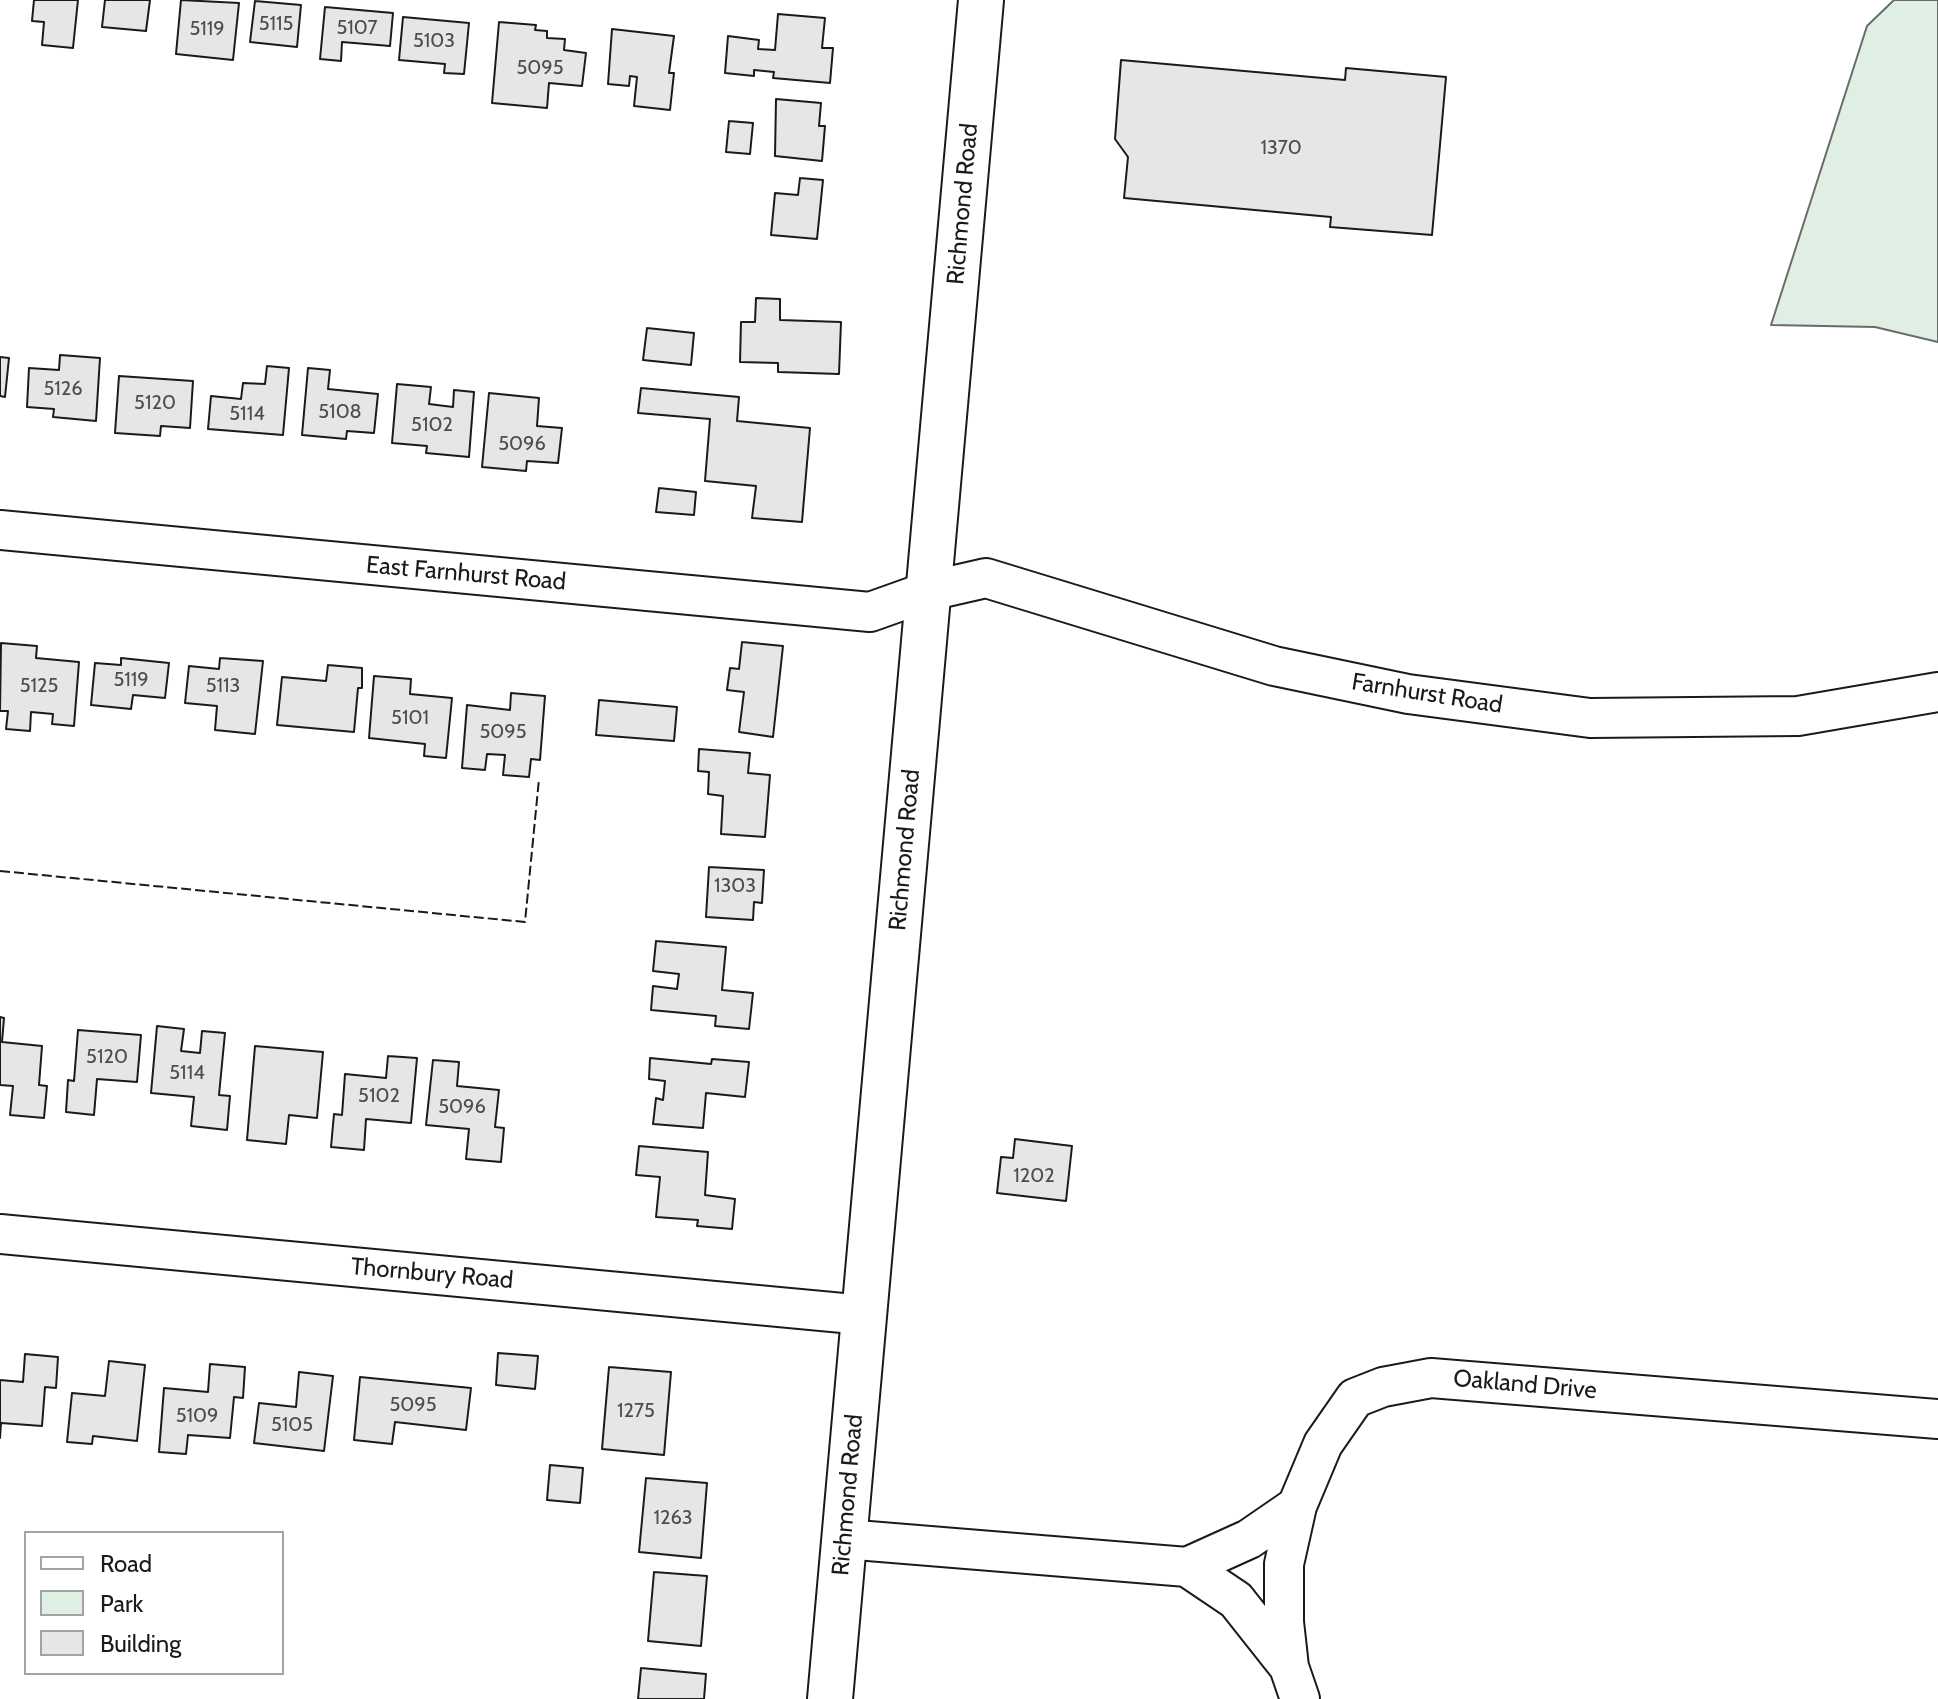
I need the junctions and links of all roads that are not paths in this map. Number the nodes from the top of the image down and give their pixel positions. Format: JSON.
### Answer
{"nodes":[{"id":1,"x":981,"y":0,"type":"edge"},
{"id":2,"x":0,"y":530,"type":"edge"},
{"id":3,"x":929,"y":591,"type":"junction"},
{"id":4,"x":1938,"y":692,"type":"edge"},
{"id":5,"x":0,"y":1234,"type":"edge"},
{"id":6,"x":864,"y":1315,"type":"junction"},
{"id":7,"x":1938,"y":1419,"type":"edge"},
{"id":8,"x":1297,"y":1506,"type":"junction"},
{"id":9,"x":844,"y":1539,"type":"junction"},
{"id":10,"x":1187,"y":1567,"type":"junction"},
{"id":11,"x":1295,"y":1683,"type":"edge"},
{"id":12,"x":830,"y":1699,"type":"edge"}],
"edges":[{"from":1,"to":3,"type":"main road","name":"Richmond Road"},
{"from":2,"to":3,"type":"street","name":"East Farnhurst Road"},
{"from":3,"to":4,"type":"street","name":"Farnhurst Road"},
{"from":3,"to":6,"type":"main road","name":"Richmond Road"},
{"from":5,"to":6,"type":"street","name":"Thornbury Road"},
{"from":6,"to":9,"type":"main road","name":"Richmond Road"},
{"from":7,"to":8,"type":"street","name":"Oakland Drive"},
{"from":8,"to":10,"type":"street"},
{"from":8,"to":11,"type":"street","name":"Oakland Drive"},
{"from":9,"to":10,"type":"street"},
{"from":9,"to":12,"type":"main road","name":"Richmond Road"},
{"from":10,"to":11,"type":"street"}]}
